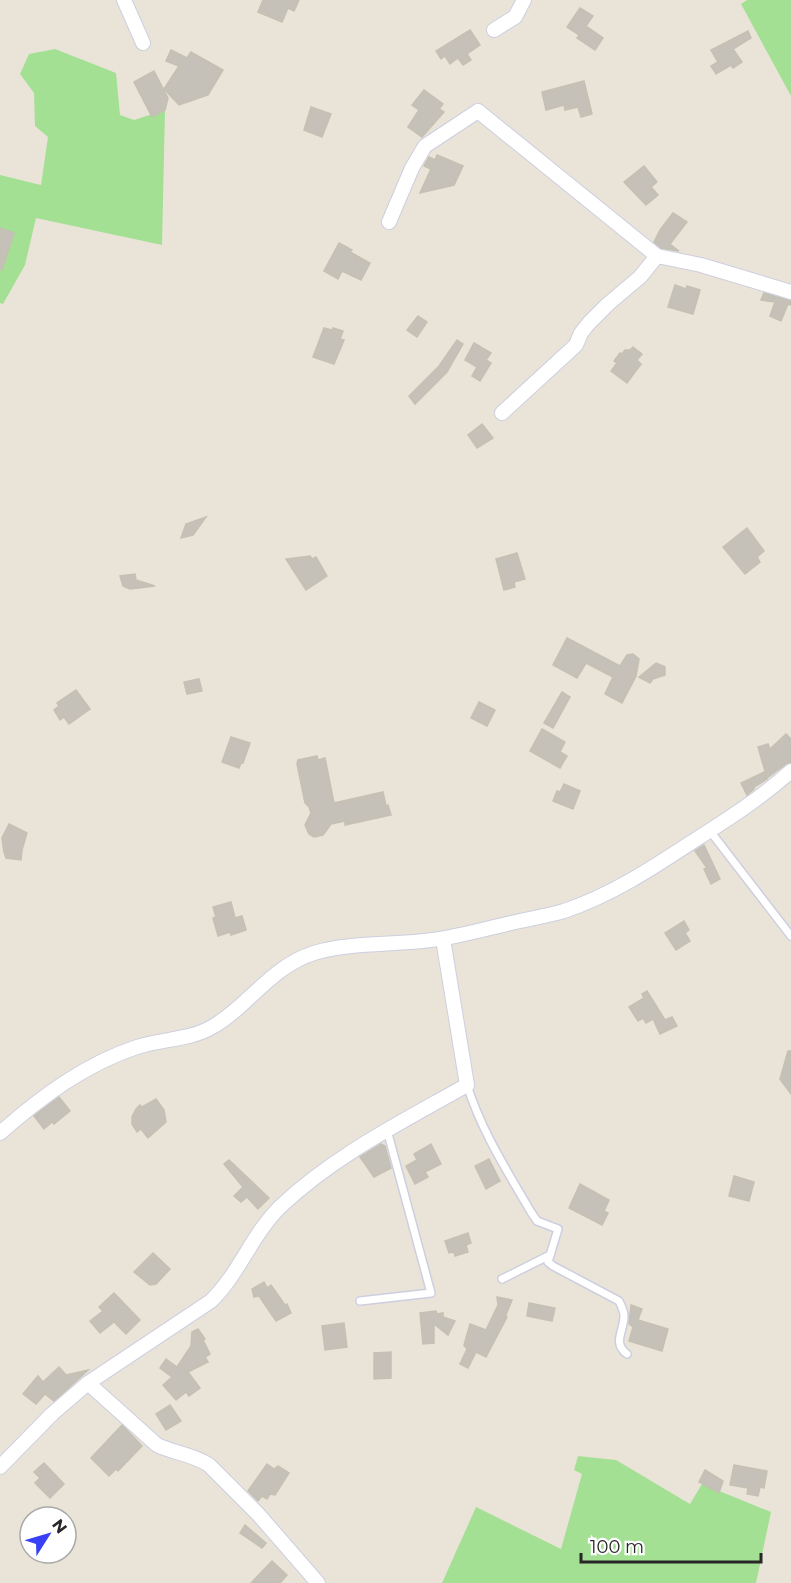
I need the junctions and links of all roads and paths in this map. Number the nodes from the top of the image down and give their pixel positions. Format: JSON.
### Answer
{"nodes":[{"id":1,"x":124,"y":0,"type":"edge"},
{"id":2,"x":524,"y":0,"type":"edge"},
{"id":3,"x":494,"y":30,"type":"dead end"},
{"id":4,"x":143,"y":43,"type":"dead end"},
{"id":5,"x":389,"y":222,"type":"dead end"},
{"id":6,"x":657,"y":256,"type":"junction"},
{"id":7,"x":791,"y":292,"type":"edge"},
{"id":8,"x":502,"y":413,"type":"dead end"},
{"id":9,"x":791,"y":771,"type":"edge"},
{"id":10,"x":710,"y":831,"type":"junction"},
{"id":11,"x":791,"y":936,"type":"edge"},
{"id":12,"x":443,"y":939,"type":"junction"},
{"id":13,"x":467,"y":1085,"type":"junction"},
{"id":14,"x":387,"y":1130,"type":"junction"},
{"id":15,"x":0,"y":1133,"type":"edge"},
{"id":16,"x":550,"y":1255,"type":"junction"},
{"id":17,"x":502,"y":1279,"type":"dead end"},
{"id":18,"x":360,"y":1301,"type":"dead end"},
{"id":19,"x":627,"y":1354,"type":"dead end"},
{"id":20,"x":88,"y":1383,"type":"junction"},
{"id":21,"x":0,"y":1467,"type":"edge"},
{"id":22,"x":318,"y":1583,"type":"edge"}],
"edges":[{"from":1,"to":4,"type":"street"},
{"from":2,"to":3,"type":"street"},
{"from":5,"to":6,"type":"street"},
{"from":6,"to":7,"type":"street"},
{"from":6,"to":8,"type":"street"},
{"from":9,"to":10,"type":"street"},
{"from":10,"to":11,"type":"lane"},
{"from":10,"to":12,"type":"street"},
{"from":12,"to":13,"type":"street"},
{"from":12,"to":15,"type":"street"},
{"from":13,"to":14,"type":"street"},
{"from":13,"to":16,"type":"lane"},
{"from":14,"to":18,"type":"lane"},
{"from":14,"to":20,"type":"street"},
{"from":16,"to":17,"type":"lane"},
{"from":16,"to":19,"type":"lane"},
{"from":20,"to":21,"type":"street"},
{"from":20,"to":22,"type":"street"}]}
